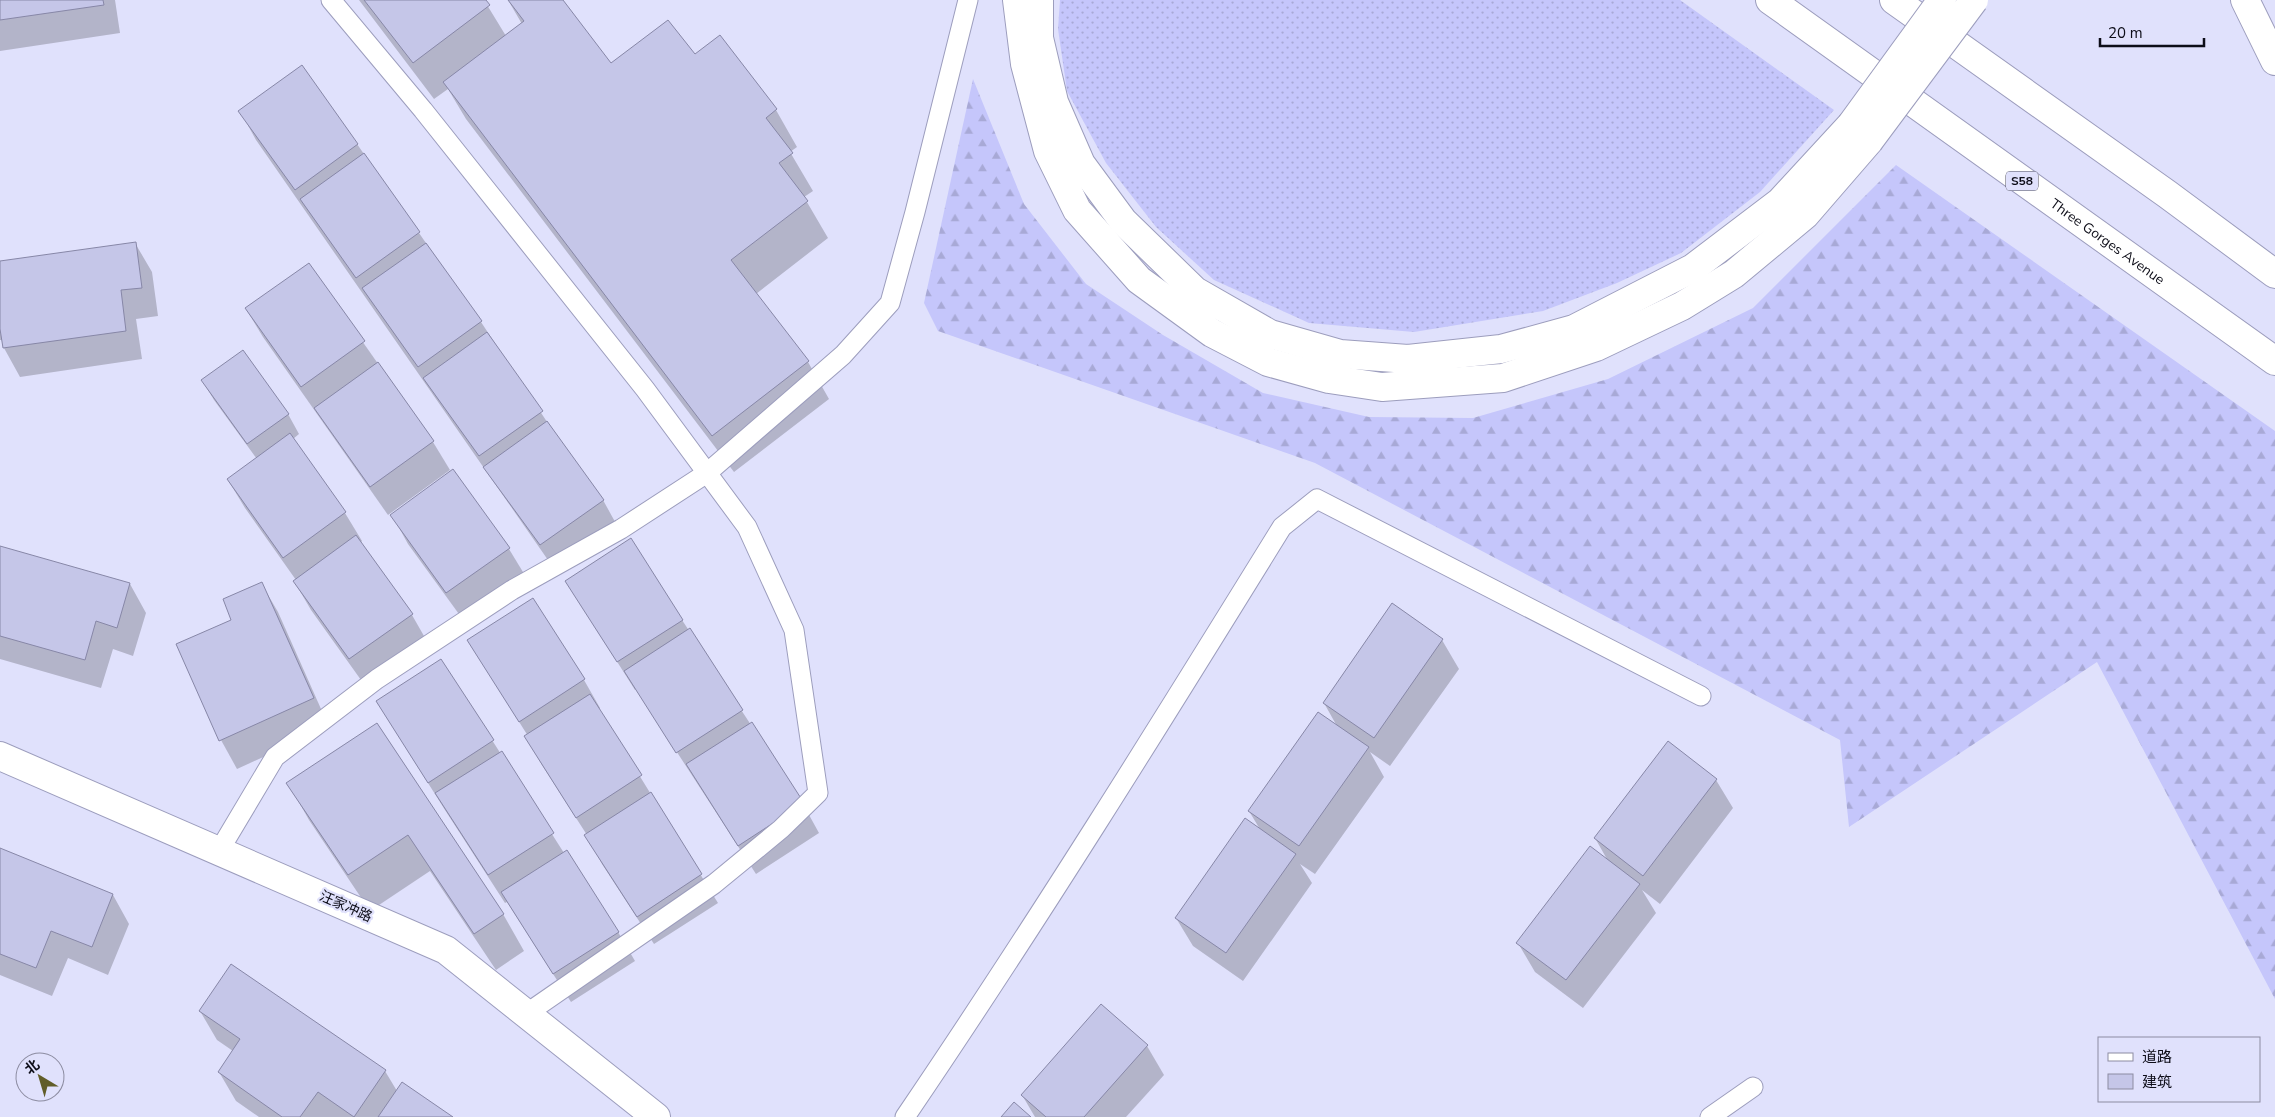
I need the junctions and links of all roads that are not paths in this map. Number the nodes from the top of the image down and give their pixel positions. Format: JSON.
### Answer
{"nodes":[{"id":1,"x":331,"y":0,"type":"edge"},
{"id":2,"x":968,"y":0,"type":"edge"},
{"id":3,"x":1017,"y":0,"type":"edge"},
{"id":4,"x":1039,"y":0,"type":"edge"},
{"id":5,"x":1770,"y":0,"type":"edge"},
{"id":6,"x":1894,"y":0,"type":"edge"},
{"id":7,"x":1942,"y":0,"type":"edge"},
{"id":8,"x":1974,"y":0,"type":"edge"},
{"id":9,"x":2245,"y":0,"type":"edge"},
{"id":10,"x":2275,"y":60,"type":"edge"},
{"id":11,"x":1860,"y":133,"type":"junction"},
{"id":12,"x":2275,"y":274,"type":"edge"},
{"id":13,"x":2275,"y":361,"type":"edge"},
{"id":14,"x":707,"y":473,"type":"junction"},
{"id":15,"x":1701,"y":696,"type":"dead end"},
{"id":16,"x":0,"y":756,"type":"edge"},
{"id":17,"x":219,"y":851,"type":"junction"},
{"id":18,"x":526,"y":1014,"type":"junction"},
{"id":19,"x":1753,"y":1087,"type":"dead end"},
{"id":20,"x":656,"y":1117,"type":"edge"},
{"id":21,"x":905,"y":1117,"type":"edge"},
{"id":22,"x":1710,"y":1117,"type":"edge"}],
"edges":[{"from":1,"to":14,"type":"lane"},
{"from":2,"to":14,"type":"lane"},
{"from":3,"to":11,"type":"main road"},
{"from":4,"to":11,"type":"main road"},
{"from":5,"to":13,"type":"main road","name":"Three Gorges Avenue","number":"S58"},
{"from":6,"to":12,"type":"main road"},
{"from":7,"to":11,"type":"main road","bridge":true},
{"from":8,"to":11,"type":"main road","bridge":true},
{"from":9,"to":10,"type":"main road"},
{"from":14,"to":17,"type":"lane"},
{"from":14,"to":18,"type":"lane"},
{"from":15,"to":21,"type":"lane"},
{"from":16,"to":17,"type":"main road","name":"汪家冲路"},
{"from":17,"to":18,"type":"main road","name":"汪家冲路"},
{"from":18,"to":20,"type":"main road","name":"汪家冲路"},
{"from":19,"to":22,"type":"lane"}]}
